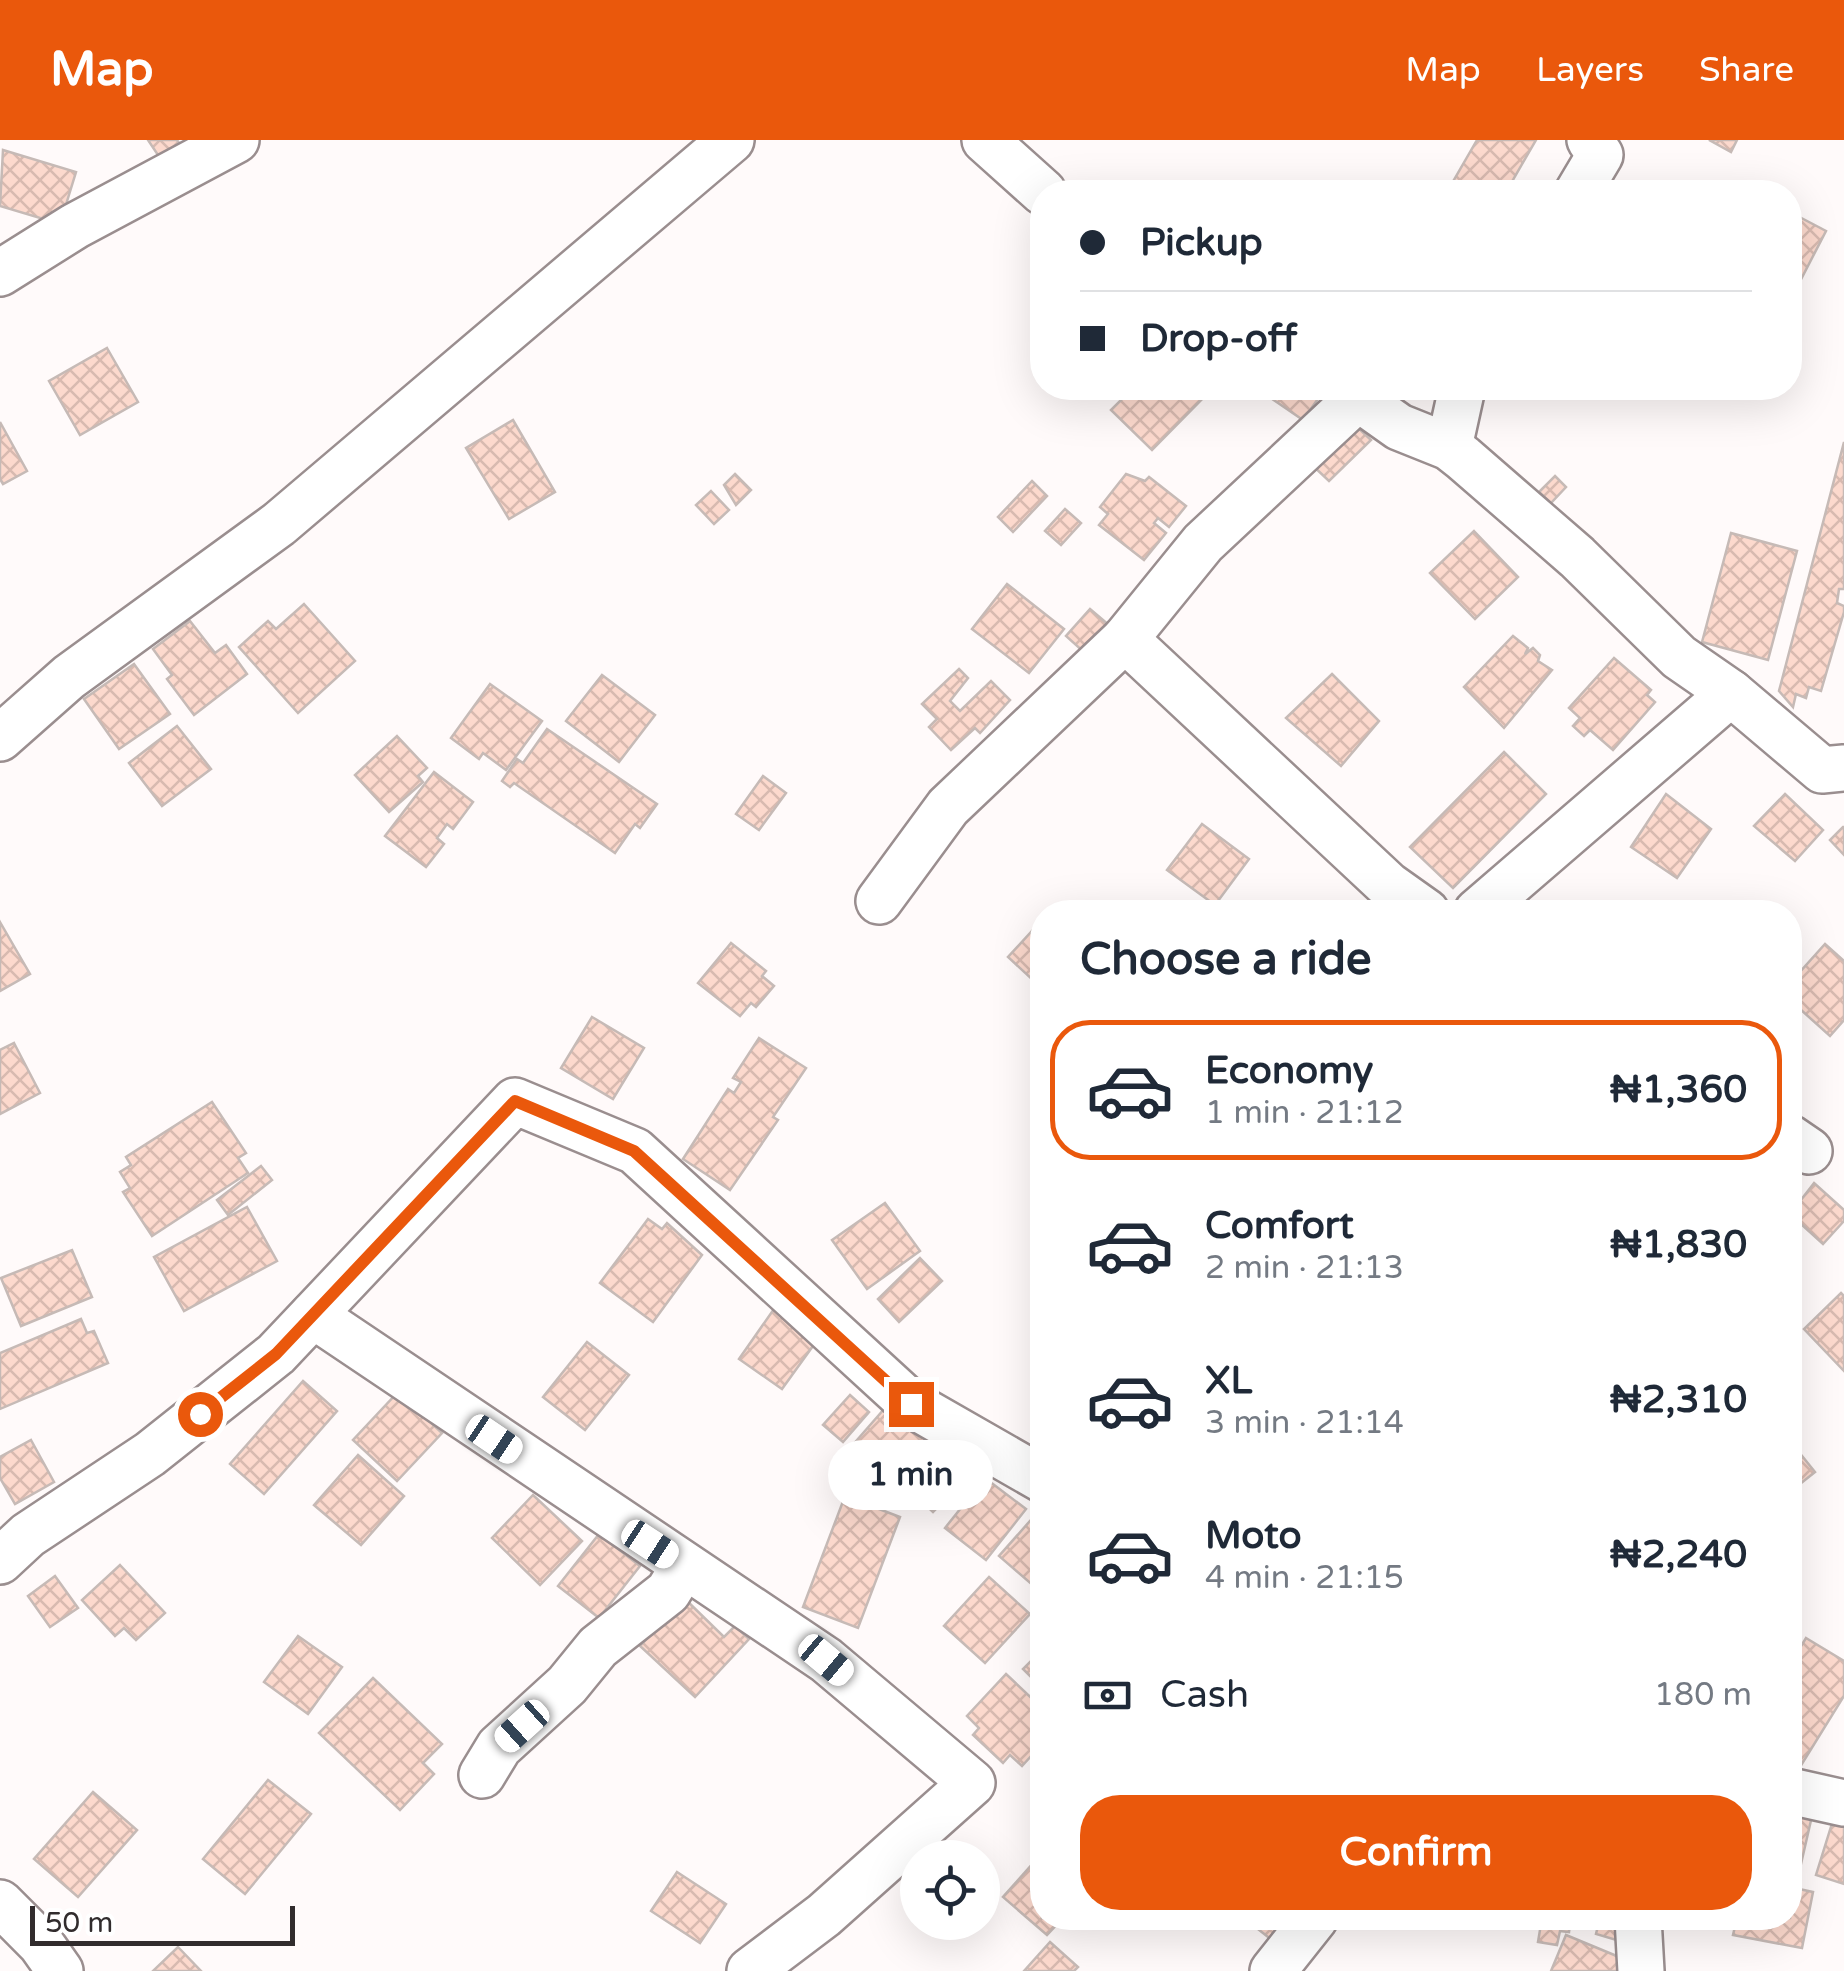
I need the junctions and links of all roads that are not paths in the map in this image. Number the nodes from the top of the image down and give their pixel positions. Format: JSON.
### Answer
{"nodes":[{"id":1,"x":236,"y":140,"type":"edge"},
{"id":2,"x":731,"y":140,"type":"edge"},
{"id":3,"x":985,"y":140,"type":"edge"},
{"id":4,"x":1590,"y":140,"type":"edge"},
{"id":5,"x":1030,"y":180,"type":"edge"},
{"id":6,"x":1585,"y":180,"type":"edge"},
{"id":7,"x":0,"y":273,"type":"edge"},
{"id":8,"x":1344,"y":400,"type":"edge"},
{"id":9,"x":1361,"y":400,"type":"edge"},
{"id":10,"x":1459,"y":400,"type":"edge"},
{"id":11,"x":1448,"y":447,"type":"junction"},
{"id":12,"x":1125,"y":639,"type":"junction"},
{"id":13,"x":1731,"y":693,"type":"junction"},
{"id":14,"x":0,"y":738,"type":"edge"},
{"id":15,"x":1844,"y":768,"type":"edge"},
{"id":16,"x":1408,"y":900,"type":"edge"},
{"id":17,"x":1491,"y":900,"type":"edge"},
{"id":18,"x":879,"y":901,"type":"dead end"},
{"id":19,"x":313,"y":1315,"type":"junction"},
{"id":20,"x":1030,"y":1470,"type":"edge"},
{"id":21,"x":0,"y":1561,"type":"edge"},
{"id":22,"x":684,"y":1566,"type":"junction"},
{"id":23,"x":482,"y":1774,"type":"dead end"},
{"id":24,"x":1802,"y":1794,"type":"edge"},
{"id":25,"x":1844,"y":1803,"type":"edge"},
{"id":26,"x":0,"y":1903,"type":"edge"},
{"id":27,"x":1306,"y":1930,"type":"edge"},
{"id":28,"x":1639,"y":1930,"type":"edge"},
{"id":29,"x":60,"y":1971,"type":"edge"},
{"id":30,"x":750,"y":1971,"type":"edge"},
{"id":31,"x":1273,"y":1971,"type":"edge"},
{"id":32,"x":1641,"y":1971,"type":"edge"}],
"edges":[{"from":1,"to":7,"type":"street"},
{"from":2,"to":14,"type":"street"},
{"from":3,"to":5,"type":"street"},
{"from":4,"to":6,"type":"street"},
{"from":8,"to":12,"type":"street"},
{"from":9,"to":11,"type":"street"},
{"from":10,"to":11,"type":"street"},
{"from":11,"to":13,"type":"street"},
{"from":12,"to":16,"type":"street"},
{"from":12,"to":18,"type":"street"},
{"from":13,"to":15,"type":"street"},
{"from":13,"to":17,"type":"street"},
{"from":19,"to":20,"type":"street"},
{"from":19,"to":21,"type":"street"},
{"from":19,"to":22,"type":"street"},
{"from":22,"to":23,"type":"street"},
{"from":22,"to":30,"type":"street"},
{"from":24,"to":25,"type":"street"},
{"from":26,"to":29,"type":"street"},
{"from":27,"to":31,"type":"street"},
{"from":28,"to":32,"type":"street"}]}
